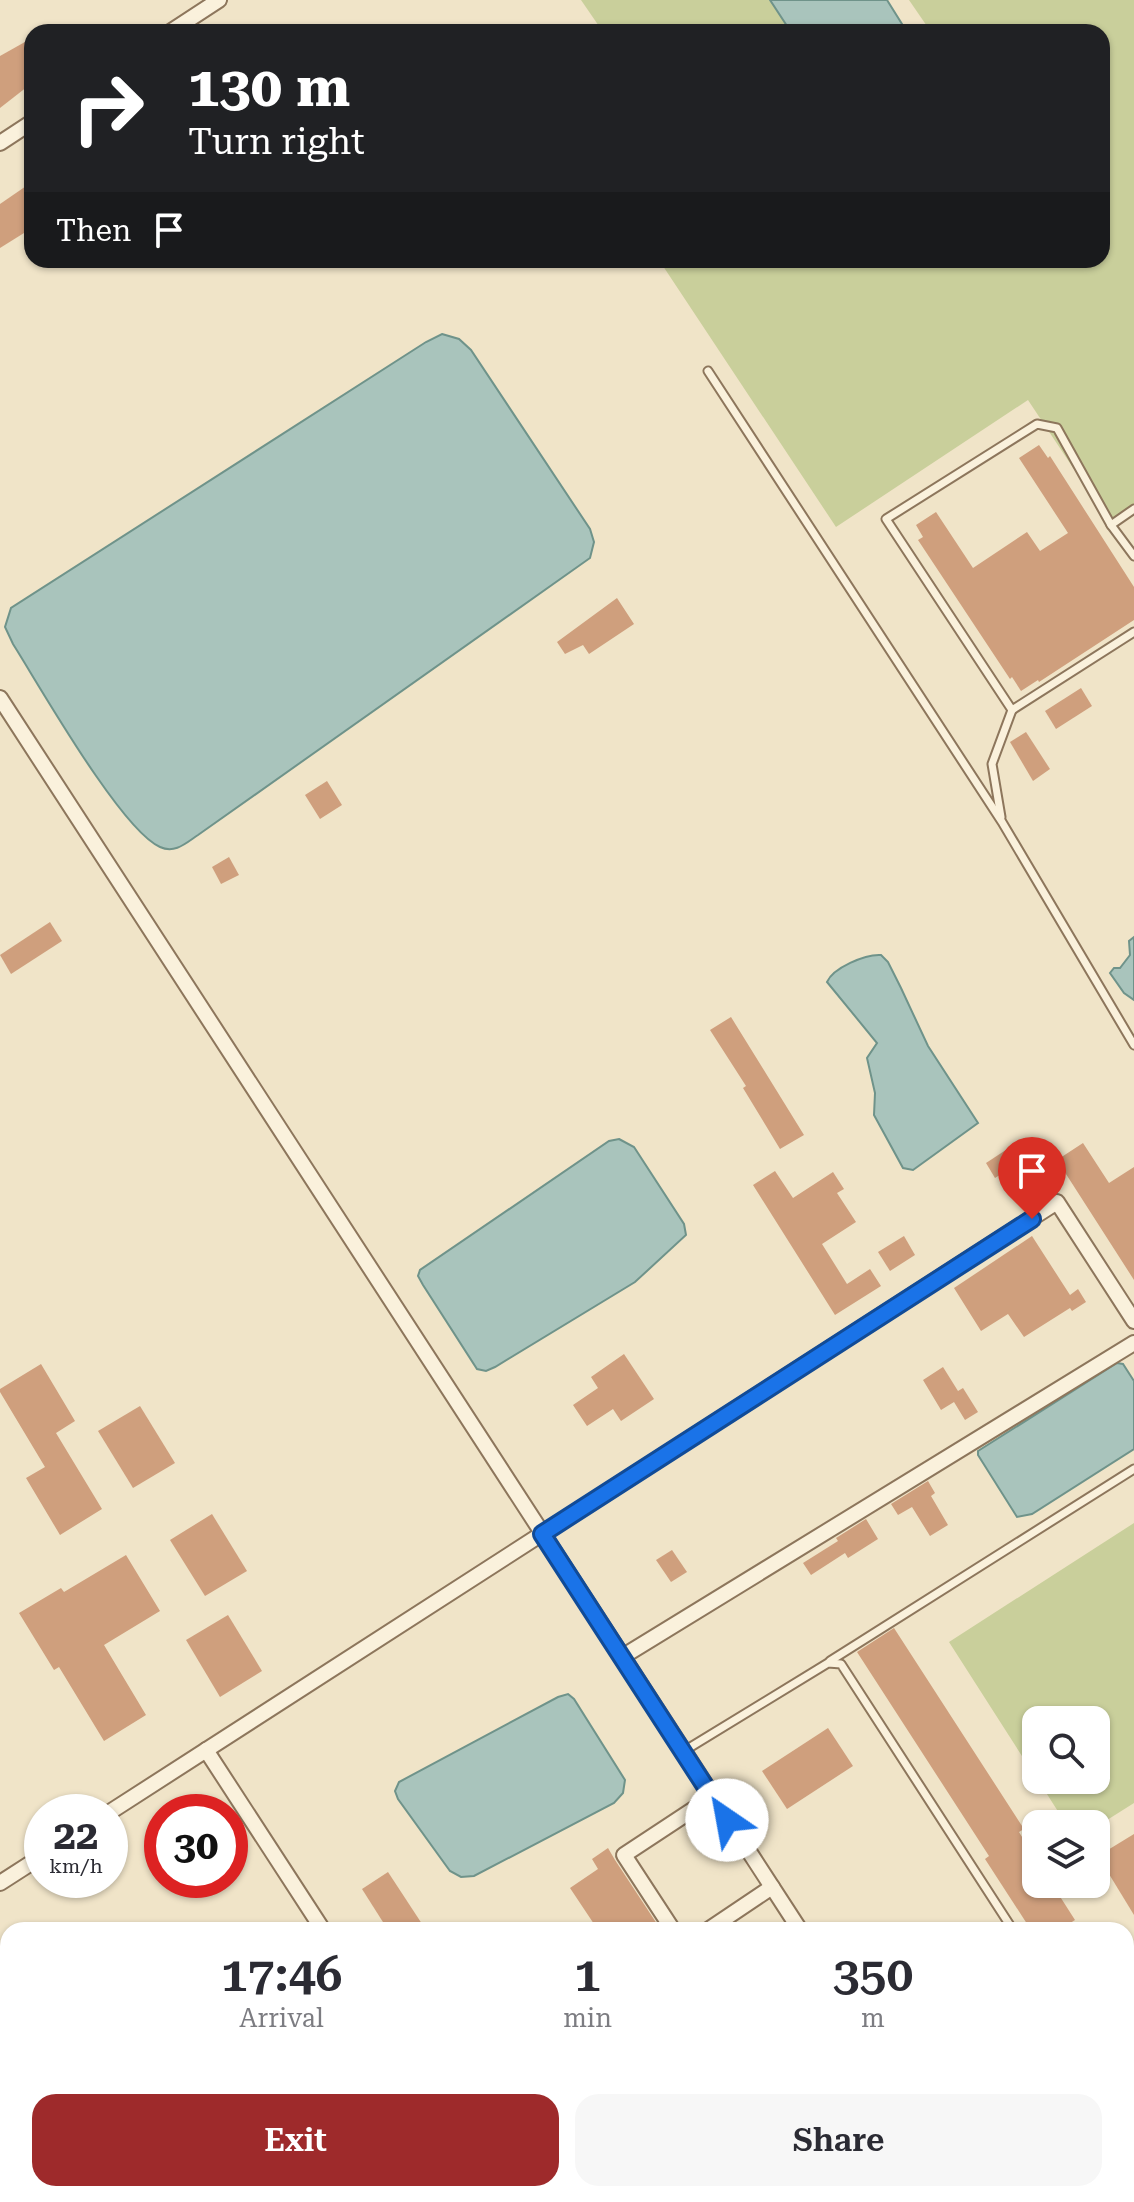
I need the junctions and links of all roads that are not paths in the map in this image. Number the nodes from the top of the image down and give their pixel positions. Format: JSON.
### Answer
{"nodes":[{"id":1,"x":219,"y":0,"type":"edge"},
{"id":2,"x":182,"y":24,"type":"edge"},
{"id":3,"x":24,"y":127,"type":"edge"},
{"id":4,"x":0,"y":143,"type":"edge"},
{"id":5,"x":708,"y":371,"type":"dead end"},
{"id":6,"x":1134,"y":509,"type":"edge"},
{"id":7,"x":1111,"y":525,"type":"junction"},
{"id":8,"x":1134,"y":556,"type":"edge"},
{"id":9,"x":1134,"y":632,"type":"edge"},
{"id":10,"x":0,"y":698,"type":"edge"},
{"id":11,"x":1012,"y":710,"type":"junction"},
{"id":12,"x":1002,"y":822,"type":"junction"},
{"id":13,"x":1134,"y":1045,"type":"edge"},
{"id":14,"x":1134,"y":1321,"type":"edge"},
{"id":15,"x":1134,"y":1343,"type":"edge"},
{"id":16,"x":1134,"y":1469,"type":"edge"},
{"id":17,"x":542,"y":1534,"type":"junction"},
{"id":18,"x":622,"y":1657,"type":"junction"},
{"id":19,"x":828,"y":1663,"type":"junction"},
{"id":20,"x":206,"y":1750,"type":"junction"},
{"id":21,"x":684,"y":1751,"type":"junction"},
{"id":22,"x":712,"y":1797,"type":"junction"},
{"id":23,"x":128,"y":1800,"type":"edge"},
{"id":24,"x":24,"y":1868,"type":"edge"},
{"id":25,"x":0,"y":1883,"type":"edge"},
{"id":26,"x":772,"y":1887,"type":"junction"},
{"id":27,"x":318,"y":1922,"type":"edge"},
{"id":28,"x":668,"y":1922,"type":"edge"},
{"id":29,"x":720,"y":1922,"type":"edge"},
{"id":30,"x":795,"y":1922,"type":"edge"},
{"id":31,"x":1008,"y":1922,"type":"edge"}],
"edges":[{"from":1,"to":2,"type":"street"},
{"from":3,"to":4,"type":"street"},
{"from":5,"to":12,"type":"lane"},
{"from":6,"to":7,"type":"lane"},
{"from":7,"to":8,"type":"lane"},
{"from":7,"to":11,"type":"lane"},
{"from":9,"to":11,"type":"lane"},
{"from":10,"to":17,"type":"street"},
{"from":11,"to":12,"type":"lane"},
{"from":12,"to":13,"type":"lane"},
{"from":14,"to":17,"type":"street"},
{"from":15,"to":18,"type":"street"},
{"from":16,"to":19,"type":"lane"},
{"from":17,"to":18,"type":"street"},
{"from":17,"to":20,"type":"street"},
{"from":18,"to":21,"type":"street"},
{"from":19,"to":21,"type":"lane"},
{"from":19,"to":31,"type":"lane"},
{"from":20,"to":23,"type":"street"},
{"from":20,"to":27,"type":"street"},
{"from":21,"to":22,"type":"street"},
{"from":22,"to":26,"type":"street"},
{"from":22,"to":28,"type":"street"},
{"from":24,"to":25,"type":"street"},
{"from":26,"to":29,"type":"street"},
{"from":26,"to":30,"type":"street"}]}
